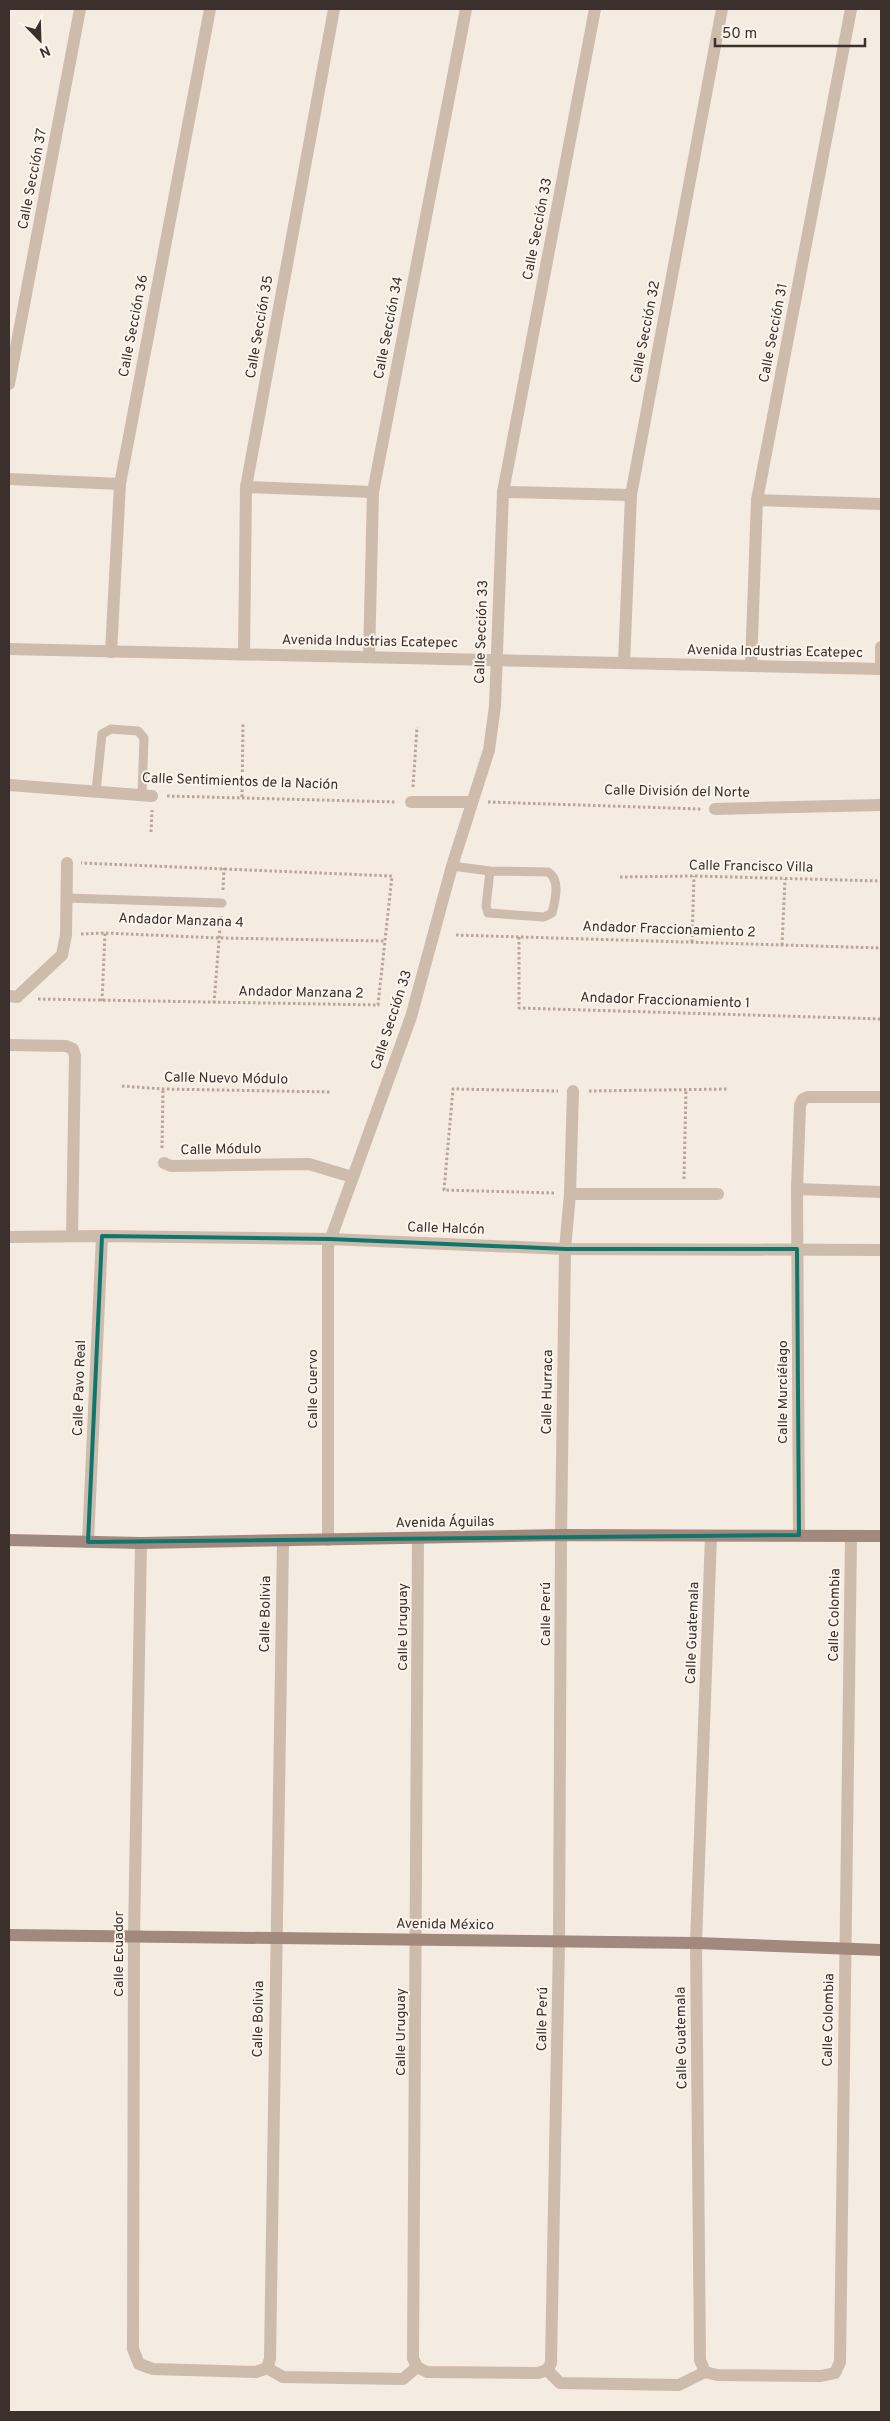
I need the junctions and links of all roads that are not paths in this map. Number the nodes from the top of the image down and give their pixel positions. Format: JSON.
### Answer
{"nodes":[{"id":1,"x":80,"y":9,"type":"edge"},
{"id":2,"x":210,"y":9,"type":"edge"},
{"id":3,"x":334,"y":9,"type":"edge"},
{"id":4,"x":466,"y":9,"type":"edge"},
{"id":5,"x":595,"y":9,"type":"edge"},
{"id":6,"x":722,"y":9,"type":"edge"},
{"id":7,"x":851,"y":9,"type":"edge"},
{"id":8,"x":9,"y":384,"type":"edge"},
{"id":9,"x":9,"y":479,"type":"edge"},
{"id":10,"x":120,"y":484,"type":"junction"},
{"id":11,"x":246,"y":487,"type":"junction"},
{"id":12,"x":373,"y":492,"type":"junction"},
{"id":13,"x":503,"y":492,"type":"junction"},
{"id":14,"x":631,"y":495,"type":"junction"},
{"id":15,"x":757,"y":500,"type":"junction"},
{"id":16,"x":881,"y":504,"type":"edge"},
{"id":17,"x":881,"y":647,"type":"edge"},
{"id":18,"x":9,"y":649,"type":"edge"},
{"id":19,"x":111,"y":652,"type":"junction"},
{"id":20,"x":244,"y":654,"type":"junction"},
{"id":21,"x":369,"y":656,"type":"junction"},
{"id":22,"x":496,"y":660,"type":"junction"},
{"id":23,"x":624,"y":663,"type":"junction"},
{"id":24,"x":751,"y":666,"type":"junction"},
{"id":25,"x":881,"y":669,"type":"edge"},
{"id":26,"x":9,"y":785,"type":"edge"},
{"id":27,"x":96,"y":791,"type":"junction"},
{"id":28,"x":147,"y":796,"type":"joint"},
{"id":29,"x":411,"y":802,"type":"road end"},
{"id":30,"x":472,"y":802,"type":"junction"},
{"id":31,"x":881,"y":805,"type":"edge"},
{"id":32,"x":714,"y":809,"type":"road end"},
{"id":33,"x":67,"y":863,"type":"road end"},
{"id":34,"x":452,"y":866,"type":"junction"},
{"id":35,"x":490,"y":871,"type":"junction"},
{"id":36,"x":66,"y":898,"type":"junction"},
{"id":37,"x":222,"y":902,"type":"road end"},
{"id":38,"x":13,"y":997,"type":"edge"},
{"id":39,"x":9,"y":1045,"type":"edge"},
{"id":40,"x":572,"y":1091,"type":"dead end"},
{"id":41,"x":881,"y":1098,"type":"edge"},
{"id":42,"x":164,"y":1162,"type":"road end"},
{"id":43,"x":352,"y":1177,"type":"junction"},
{"id":44,"x":797,"y":1189,"type":"junction"},
{"id":45,"x":881,"y":1192,"type":"edge"},
{"id":46,"x":570,"y":1194,"type":"junction"},
{"id":47,"x":718,"y":1194,"type":"dead end"},
{"id":48,"x":72,"y":1236,"type":"junction"},
{"id":49,"x":102,"y":1236,"type":"junction"},
{"id":50,"x":9,"y":1237,"type":"edge"},
{"id":51,"x":330,"y":1239,"type":"junction"},
{"id":52,"x":565,"y":1249,"type":"junction"},
{"id":53,"x":797,"y":1249,"type":"junction"},
{"id":54,"x":881,"y":1250,"type":"edge"},
{"id":55,"x":799,"y":1535,"type":"junction"},
{"id":56,"x":561,"y":1536,"type":"junction"},
{"id":57,"x":711,"y":1536,"type":"junction"},
{"id":58,"x":851,"y":1536,"type":"junction"},
{"id":59,"x":881,"y":1536,"type":"edge"},
{"id":60,"x":418,"y":1538,"type":"junction"},
{"id":61,"x":9,"y":1540,"type":"edge"},
{"id":62,"x":328,"y":1540,"type":"junction"},
{"id":63,"x":283,"y":1541,"type":"junction"},
{"id":64,"x":88,"y":1542,"type":"junction"},
{"id":65,"x":141,"y":1544,"type":"junction"},
{"id":66,"x":9,"y":1935,"type":"edge"},
{"id":67,"x":134,"y":1937,"type":"junction"},
{"id":68,"x":275,"y":1939,"type":"junction"},
{"id":69,"x":416,"y":1939,"type":"junction"},
{"id":70,"x":559,"y":1942,"type":"junction"},
{"id":71,"x":696,"y":1943,"type":"junction"},
{"id":72,"x":844,"y":1949,"type":"junction"},
{"id":73,"x":881,"y":1950,"type":"edge"},
{"id":74,"x":266,"y":2368,"type":"junction"},
{"id":75,"x":417,"y":2368,"type":"junction"},
{"id":76,"x":546,"y":2370,"type":"junction"},
{"id":77,"x":705,"y":2372,"type":"junction"}],
"edges":[{"from":1,"to":8,"type":"street","name":"Calle Sección 37"},
{"from":2,"to":10,"type":"street","name":"Calle Sección 36"},
{"from":3,"to":11,"type":"street","name":"Calle Sección 35"},
{"from":4,"to":12,"type":"street","name":"Calle Sección 34"},
{"from":5,"to":13,"type":"street","name":"Calle Sección 33"},
{"from":6,"to":14,"type":"street","name":"Calle Sección 32"},
{"from":7,"to":15,"type":"street","name":"Calle Sección 31"},
{"from":9,"to":10,"type":"street"},
{"from":10,"to":19,"type":"street","name":"Calle Sección 36"},
{"from":11,"to":12,"type":"street"},
{"from":11,"to":20,"type":"street","name":"Calle Sección 35"},
{"from":12,"to":21,"type":"street","name":"Calle Sección 34"},
{"from":13,"to":14,"type":"street"},
{"from":13,"to":22,"type":"street","name":"Calle Sección 33"},
{"from":14,"to":23,"type":"street","name":"Calle Sección 32"},
{"from":15,"to":16,"type":"street"},
{"from":15,"to":24,"type":"street","name":"Calle Sección 31"},
{"from":17,"to":25,"type":"street"},
{"from":18,"to":19,"type":"street","name":"Avenida Industrias Ecatepec"},
{"from":19,"to":20,"type":"street","name":"Avenida Industrias Ecatepec"},
{"from":20,"to":21,"type":"street","name":"Avenida Industrias Ecatepec"},
{"from":21,"to":22,"type":"street","name":"Avenida Industrias Ecatepec"},
{"from":22,"to":23,"type":"street","name":"Avenida Industrias Ecatepec"},
{"from":22,"to":30,"type":"street","name":"Calle Sección 33"},
{"from":23,"to":24,"type":"street","name":"Avenida Industrias Ecatepec"},
{"from":24,"to":25,"type":"street","name":"Avenida Industrias Ecatepec"},
{"from":26,"to":27,"type":"street","name":"Calle Sentimientos de la Nación"},
{"from":27,"to":28,"type":"street","name":"Calle Sentimientos de la Nación"},
{"from":27,"to":28,"type":"lane"},
{"from":29,"to":30,"type":"street"},
{"from":30,"to":34,"type":"street","name":"Calle Sección 33"},
{"from":31,"to":32,"type":"street","name":"Calle División del Norte"},
{"from":33,"to":36,"type":"street"},
{"from":34,"to":35,"type":"lane"},
{"from":34,"to":43,"type":"street","name":"Calle Sección 33"},
{"from":35,"to":35,"type":"lane"},
{"from":36,"to":37,"type":"lane"},
{"from":36,"to":38,"type":"street"},
{"from":39,"to":48,"type":"street"},
{"from":40,"to":46,"type":"street","name":"Calle Hurraca"},
{"from":41,"to":44,"type":"street","name":"Calle Murciélago"},
{"from":42,"to":43,"type":"street","name":"Calle Módulo"},
{"from":43,"to":51,"type":"street","name":"Calle Sección 33"},
{"from":44,"to":45,"type":"street"},
{"from":44,"to":53,"type":"street","name":"Calle Murciélago"},
{"from":46,"to":47,"type":"street"},
{"from":46,"to":52,"type":"street","name":"Calle Hurraca"},
{"from":48,"to":49,"type":"street","name":"Calle Halcón"},
{"from":48,"to":50,"type":"street","name":"Calle Halcón"},
{"from":49,"to":51,"type":"street","name":"Calle Halcón"},
{"from":49,"to":64,"type":"street","name":"Calle Pavo Real"},
{"from":51,"to":52,"type":"street","name":"Calle Halcón"},
{"from":51,"to":62,"type":"street","name":"Calle Cuervo"},
{"from":52,"to":53,"type":"street","name":"Calle Halcón"},
{"from":52,"to":56,"type":"street","name":"Calle Hurraca"},
{"from":53,"to":54,"type":"street","name":"Calle Halcón"},
{"from":53,"to":55,"type":"street","name":"Calle Murciélago"},
{"from":55,"to":57,"type":"street","name":"Avenida Águilas"},
{"from":55,"to":58,"type":"street","name":"Avenida Águilas"},
{"from":56,"to":57,"type":"street","name":"Avenida Águilas"},
{"from":56,"to":60,"type":"street","name":"Avenida Águilas"},
{"from":56,"to":70,"type":"street","name":"Calle Perú"},
{"from":57,"to":71,"type":"street","name":"Calle Guatemala"},
{"from":58,"to":59,"type":"street","name":"Avenida Águilas"},
{"from":58,"to":72,"type":"street","name":"Calle Colombia"},
{"from":60,"to":62,"type":"street","name":"Avenida Águilas"},
{"from":60,"to":69,"type":"street","name":"Calle Uruguay"},
{"from":61,"to":64,"type":"street","name":"Avenida Águilas"},
{"from":62,"to":63,"type":"street","name":"Avenida Águilas"},
{"from":63,"to":65,"type":"street","name":"Avenida Águilas"},
{"from":63,"to":68,"type":"street","name":"Calle Bolivia"},
{"from":64,"to":65,"type":"street","name":"Avenida Águilas"},
{"from":65,"to":67,"type":"street","name":"Calle Ecuador"},
{"from":66,"to":67,"type":"street","name":"Avenida México"},
{"from":67,"to":68,"type":"street","name":"Avenida México"},
{"from":67,"to":74,"type":"street","name":"Calle Ecuador"},
{"from":68,"to":69,"type":"street","name":"Avenida México"},
{"from":68,"to":74,"type":"street","name":"Calle Bolivia"},
{"from":69,"to":70,"type":"street","name":"Avenida México"},
{"from":69,"to":75,"type":"street","name":"Calle Uruguay"},
{"from":70,"to":71,"type":"street","name":"Avenida México"},
{"from":70,"to":76,"type":"street","name":"Calle Perú"},
{"from":71,"to":72,"type":"street","name":"Avenida México"},
{"from":71,"to":77,"type":"street","name":"Calle Guatemala"},
{"from":72,"to":73,"type":"street","name":"Avenida México"},
{"from":72,"to":77,"type":"street","name":"Calle Colombia"},
{"from":74,"to":75,"type":"street"},
{"from":75,"to":76,"type":"street"},
{"from":76,"to":77,"type":"street"}]}
